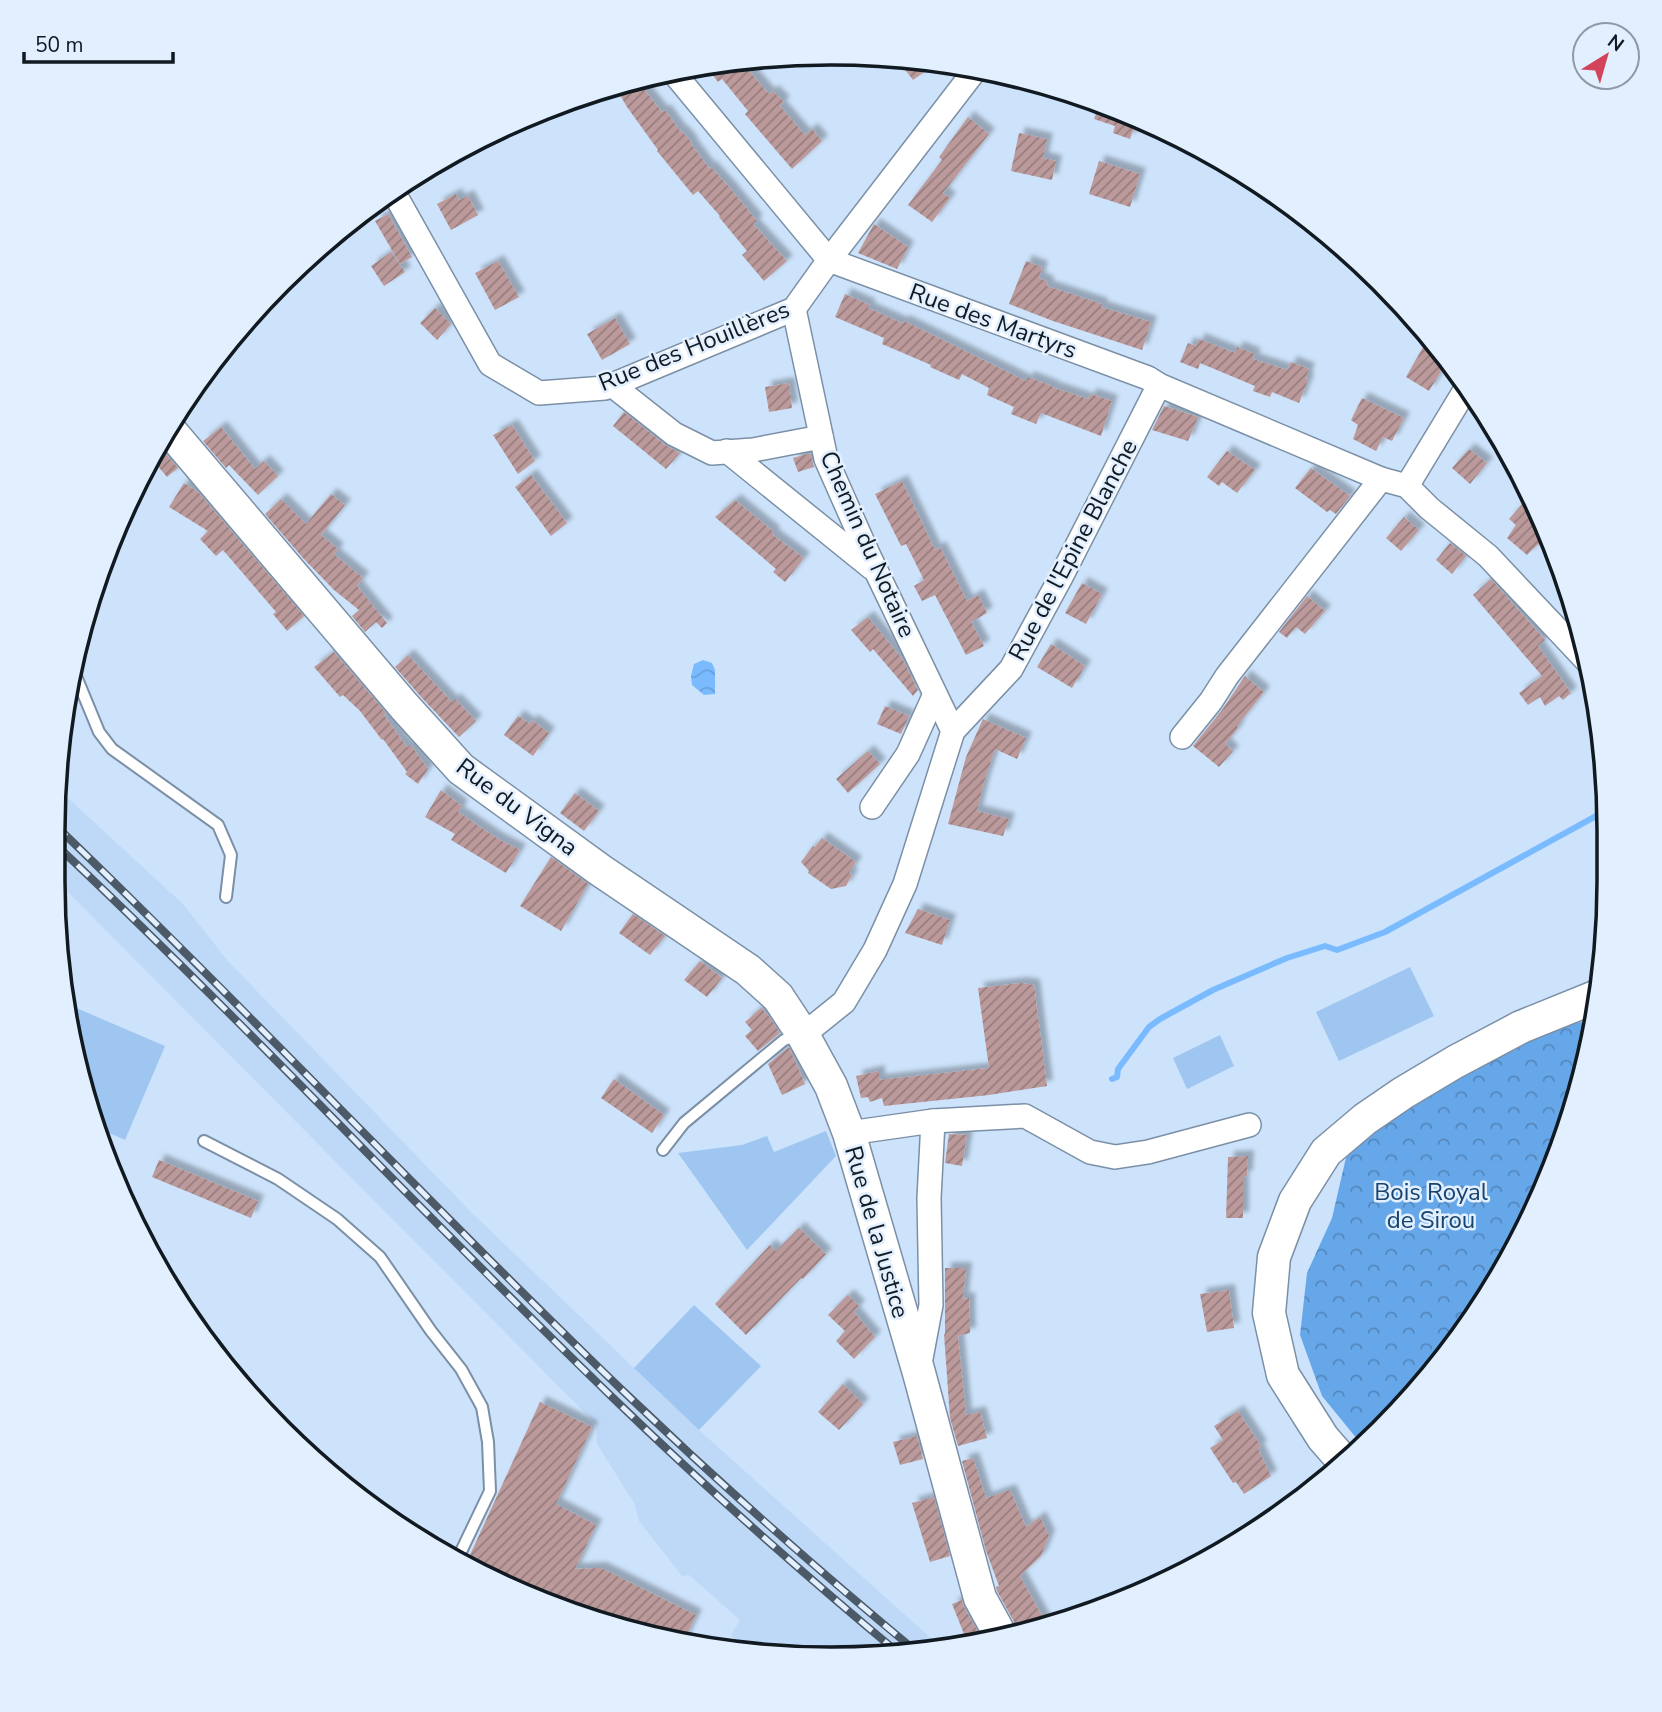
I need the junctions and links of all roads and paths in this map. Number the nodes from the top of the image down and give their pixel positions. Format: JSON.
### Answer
{"nodes":[{"id":1,"x":970,"y":77,"type":"edge"},
{"id":2,"x":679,"y":80,"type":"edge"},
{"id":3,"x":398,"y":199,"type":"edge"},
{"id":4,"x":829,"y":260,"type":"junction"},
{"id":5,"x":794,"y":309,"type":"junction"},
{"id":6,"x":612,"y":385,"type":"junction"},
{"id":7,"x":1159,"y":385,"type":"junction"},
{"id":8,"x":1462,"y":396,"type":"edge"},
{"id":9,"x":175,"y":436,"type":"edge"},
{"id":10,"x":821,"y":436,"type":"junction"},
{"id":11,"x":727,"y":452,"type":"junction"},
{"id":12,"x":1381,"y":479,"type":"junction"},
{"id":13,"x":1407,"y":486,"type":"junction"},
{"id":14,"x":877,"y":572,"type":"junction"},
{"id":15,"x":1575,"y":648,"type":"edge"},
{"id":16,"x":79,"y":683,"type":"edge"},
{"id":17,"x":935,"y":694,"type":"junction"},
{"id":18,"x":953,"y":731,"type":"junction"},
{"id":19,"x":1182,"y":737,"type":"dead end"},
{"id":20,"x":872,"y":807,"type":"dead end"},
{"id":21,"x":226,"y":897,"type":"dead end"},
{"id":22,"x":1588,"y":1000,"type":"edge"},
{"id":23,"x":1584,"y":1022,"type":"edge"},
{"id":24,"x":1521,"y":1027,"type":"junction"},
{"id":25,"x":803,"y":1035,"type":"junction"},
{"id":26,"x":933,"y":1121,"type":"junction"},
{"id":27,"x":1249,"y":1125,"type":"dead end"},
{"id":28,"x":849,"y":1133,"type":"junction"},
{"id":29,"x":204,"y":1141,"type":"dead end"},
{"id":30,"x":663,"y":1150,"type":"dead end"},
{"id":31,"x":919,"y":1373,"type":"junction"},
{"id":32,"x":1338,"y":1455,"type":"edge"},
{"id":33,"x":461,"y":1552,"type":"edge"},
{"id":34,"x":997,"y":1629,"type":"edge"}],
"edges":[{"from":1,"to":4,"type":"street","name":"Rue des Houillères"},
{"from":2,"to":4,"type":"street"},
{"from":3,"to":6,"type":"street","name":"Rue des Houillères"},
{"from":4,"to":5,"type":"street","name":"Rue des Houillères"},
{"from":4,"to":7,"type":"street","name":"Rue des Martyrs"},
{"from":5,"to":6,"type":"street","name":"Rue des Houillères"},
{"from":5,"to":10,"type":"street","name":"Chemin du Notaire"},
{"from":6,"to":11,"type":"street"},
{"from":7,"to":12,"type":"street","name":"Rue des Martyrs"},
{"from":7,"to":18,"type":"street","name":"Rue de l'Epine Blanche"},
{"from":8,"to":13,"type":"street"},
{"from":9,"to":25,"type":"street","name":"Rue du Vigna"},
{"from":10,"to":11,"type":"street"},
{"from":10,"to":14,"type":"street","name":"Chemin du Notaire"},
{"from":11,"to":14,"type":"street"},
{"from":12,"to":13,"type":"street","name":"Rue des Martyrs"},
{"from":12,"to":19,"type":"street"},
{"from":13,"to":15,"type":"street","name":"Rue des Martyrs"},
{"from":14,"to":17,"type":"street","name":"Chemin du Notaire"},
{"from":16,"to":21,"type":"lane"},
{"from":17,"to":18,"type":"street","name":"Chemin du Notaire"},
{"from":17,"to":20,"type":"street"},
{"from":18,"to":25,"type":"street","name":"Rue de l'Epine Blanche"},
{"from":22,"to":24,"type":"street"},
{"from":23,"to":24,"type":"street"},
{"from":24,"to":32,"type":"street"},
{"from":25,"to":28,"type":"street","name":"Rue du Vigna"},
{"from":25,"to":30,"type":"lane"},
{"from":26,"to":27,"type":"street","name":"Rue de la Justice"},
{"from":26,"to":28,"type":"street","name":"Rue de la Justice"},
{"from":26,"to":31,"type":"street","name":"Rue de la Justice"},
{"from":28,"to":31,"type":"street","name":"Rue de la Justice"},
{"from":29,"to":33,"type":"lane"},
{"from":31,"to":34,"type":"street","name":"Rue de la Justice"}]}
